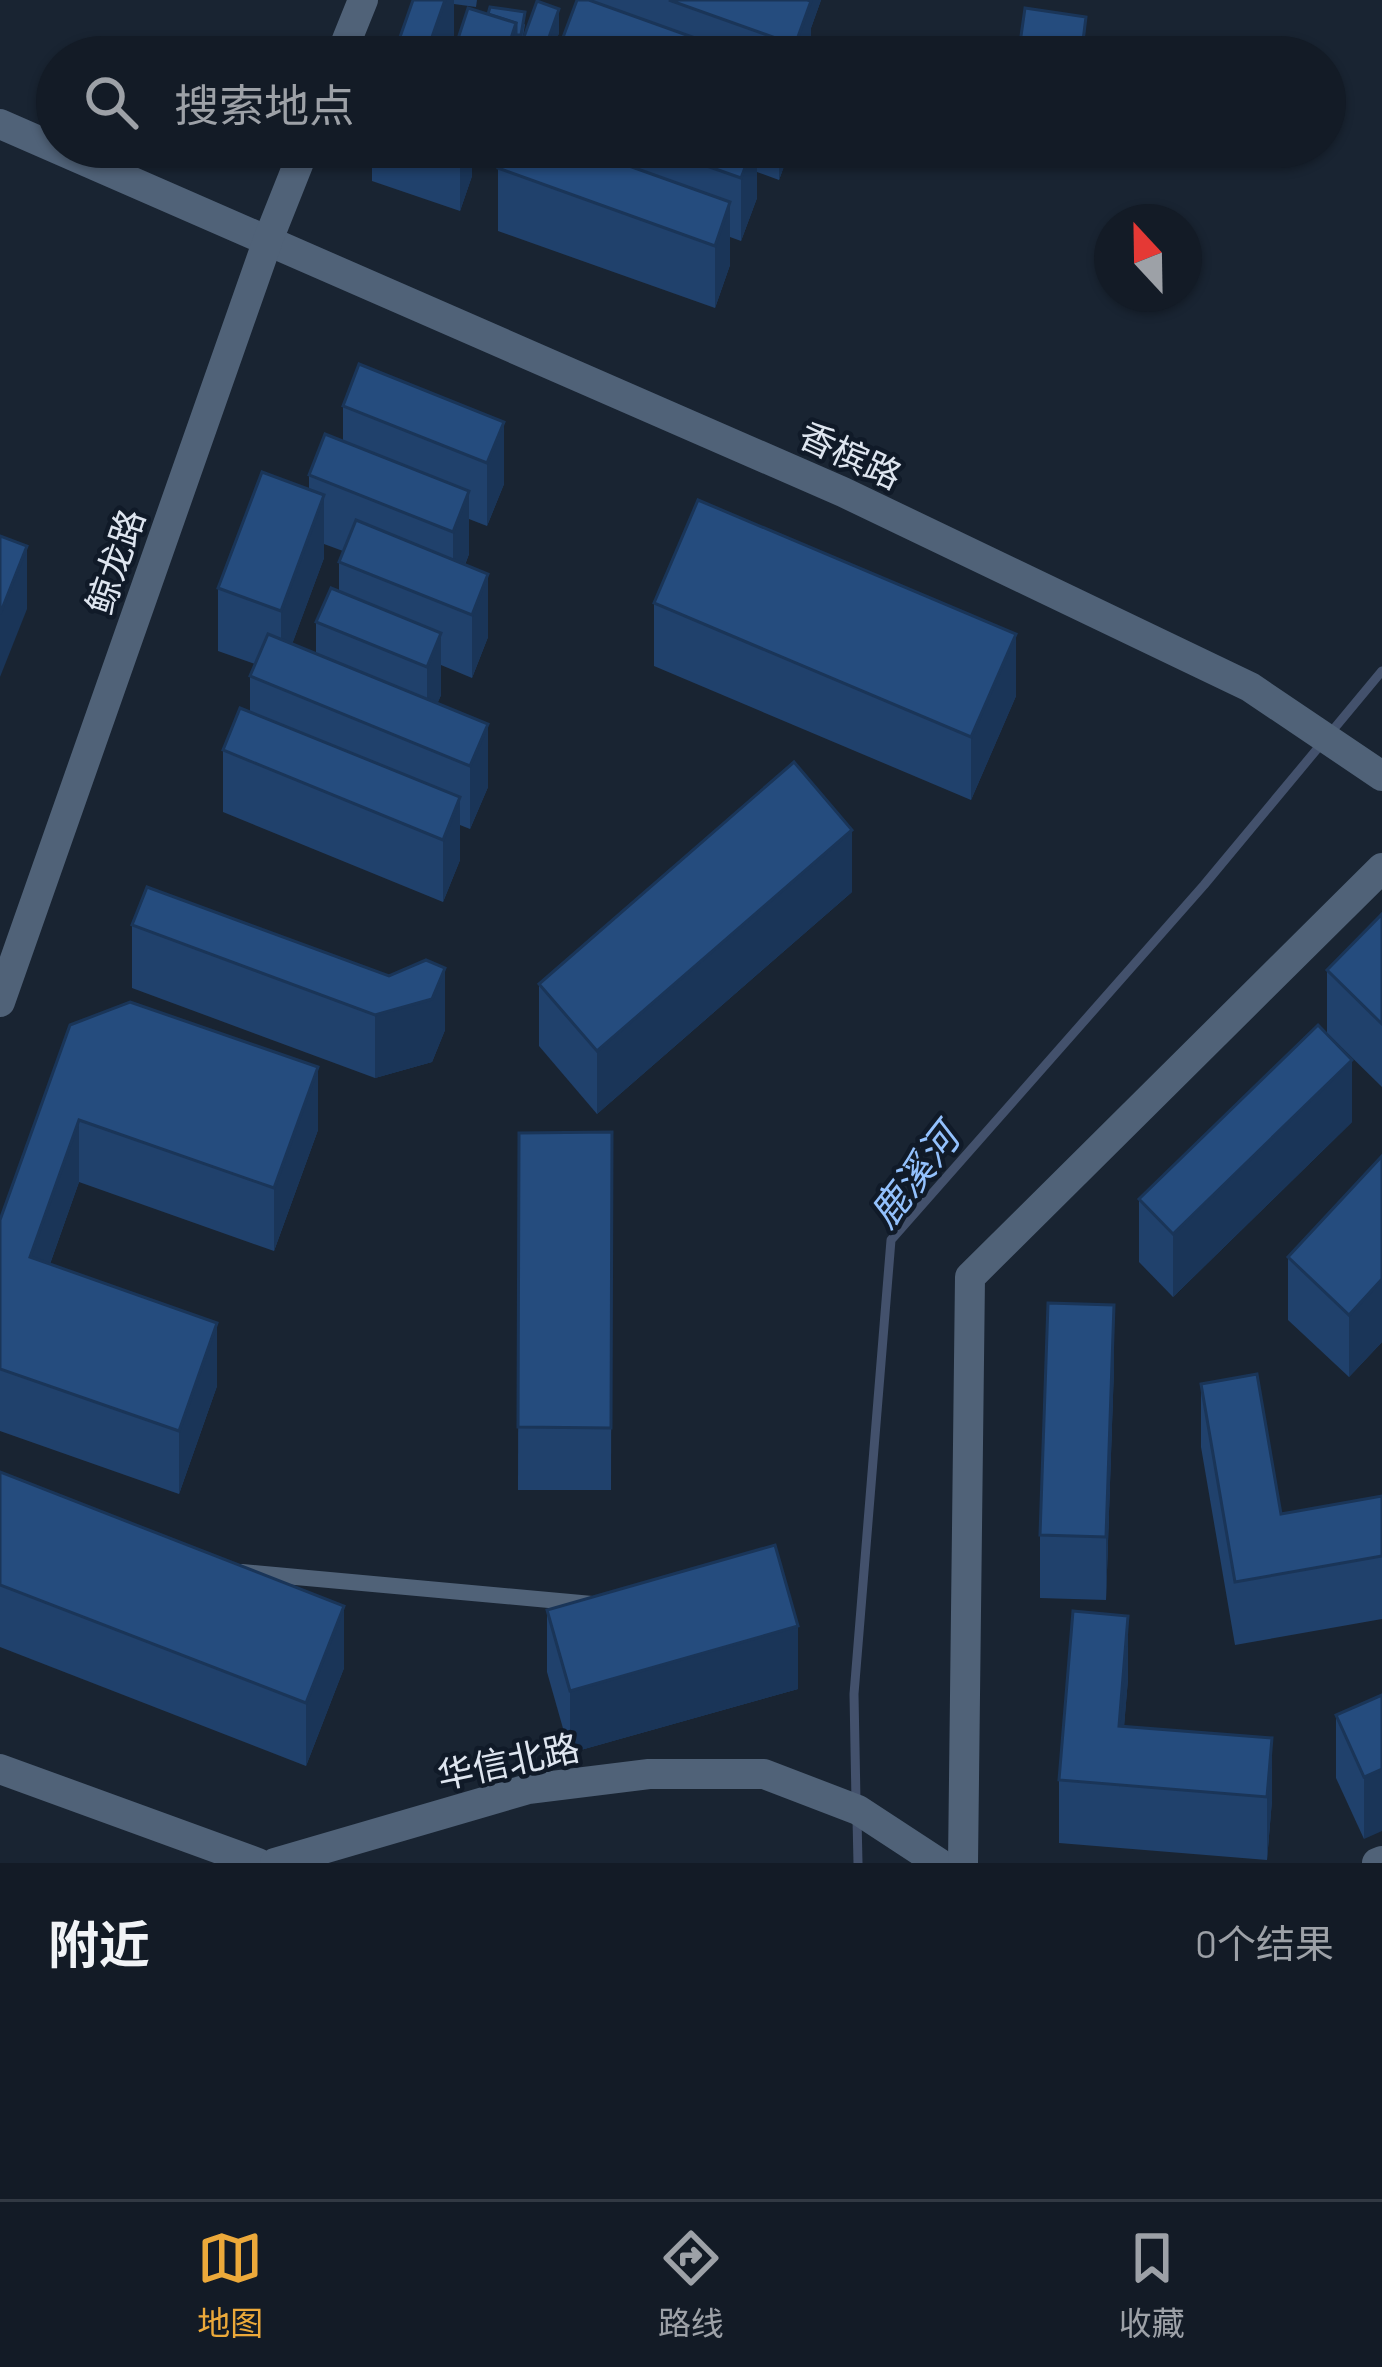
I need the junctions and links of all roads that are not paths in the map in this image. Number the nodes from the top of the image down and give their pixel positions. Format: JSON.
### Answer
{"nodes":[{"id":1,"x":363,"y":0,"type":"edge"},
{"id":2,"x":348,"y":36,"type":"edge"},
{"id":3,"x":0,"y":124,"type":"edge"},
{"id":4,"x":36,"y":140,"type":"edge"},
{"id":5,"x":102,"y":168,"type":"edge"},
{"id":6,"x":297,"y":168,"type":"edge"},
{"id":7,"x":268,"y":240,"type":"junction"},
{"id":8,"x":1382,"y":776,"type":"edge"},
{"id":9,"x":1382,"y":868,"type":"edge"},
{"id":10,"x":0,"y":1002,"type":"edge"},
{"id":11,"x":225,"y":1571,"type":"edge"},
{"id":12,"x":614,"y":1606,"type":"edge"},
{"id":13,"x":0,"y":1769,"type":"edge"},
{"id":14,"x":935,"y":1860,"type":"edge"},
{"id":15,"x":258,"y":1863,"type":"edge"},
{"id":16,"x":275,"y":1863,"type":"edge"},
{"id":17,"x":963,"y":1863,"type":"edge"}],
"edges":[{"from":1,"to":2,"type":"street"},
{"from":3,"to":4,"type":"street","name":"香槟路"},
{"from":5,"to":7,"type":"street","name":"香槟路"},
{"from":6,"to":7,"type":"street","name":"鲸龙路"},
{"from":7,"to":8,"type":"street","name":"香槟路"},
{"from":7,"to":10,"type":"street","name":"鲸龙路"},
{"from":9,"to":17,"type":"street"},
{"from":11,"to":12,"type":"lane"},
{"from":13,"to":15,"type":"street"},
{"from":14,"to":16,"type":"street","name":"华信北路"}]}
